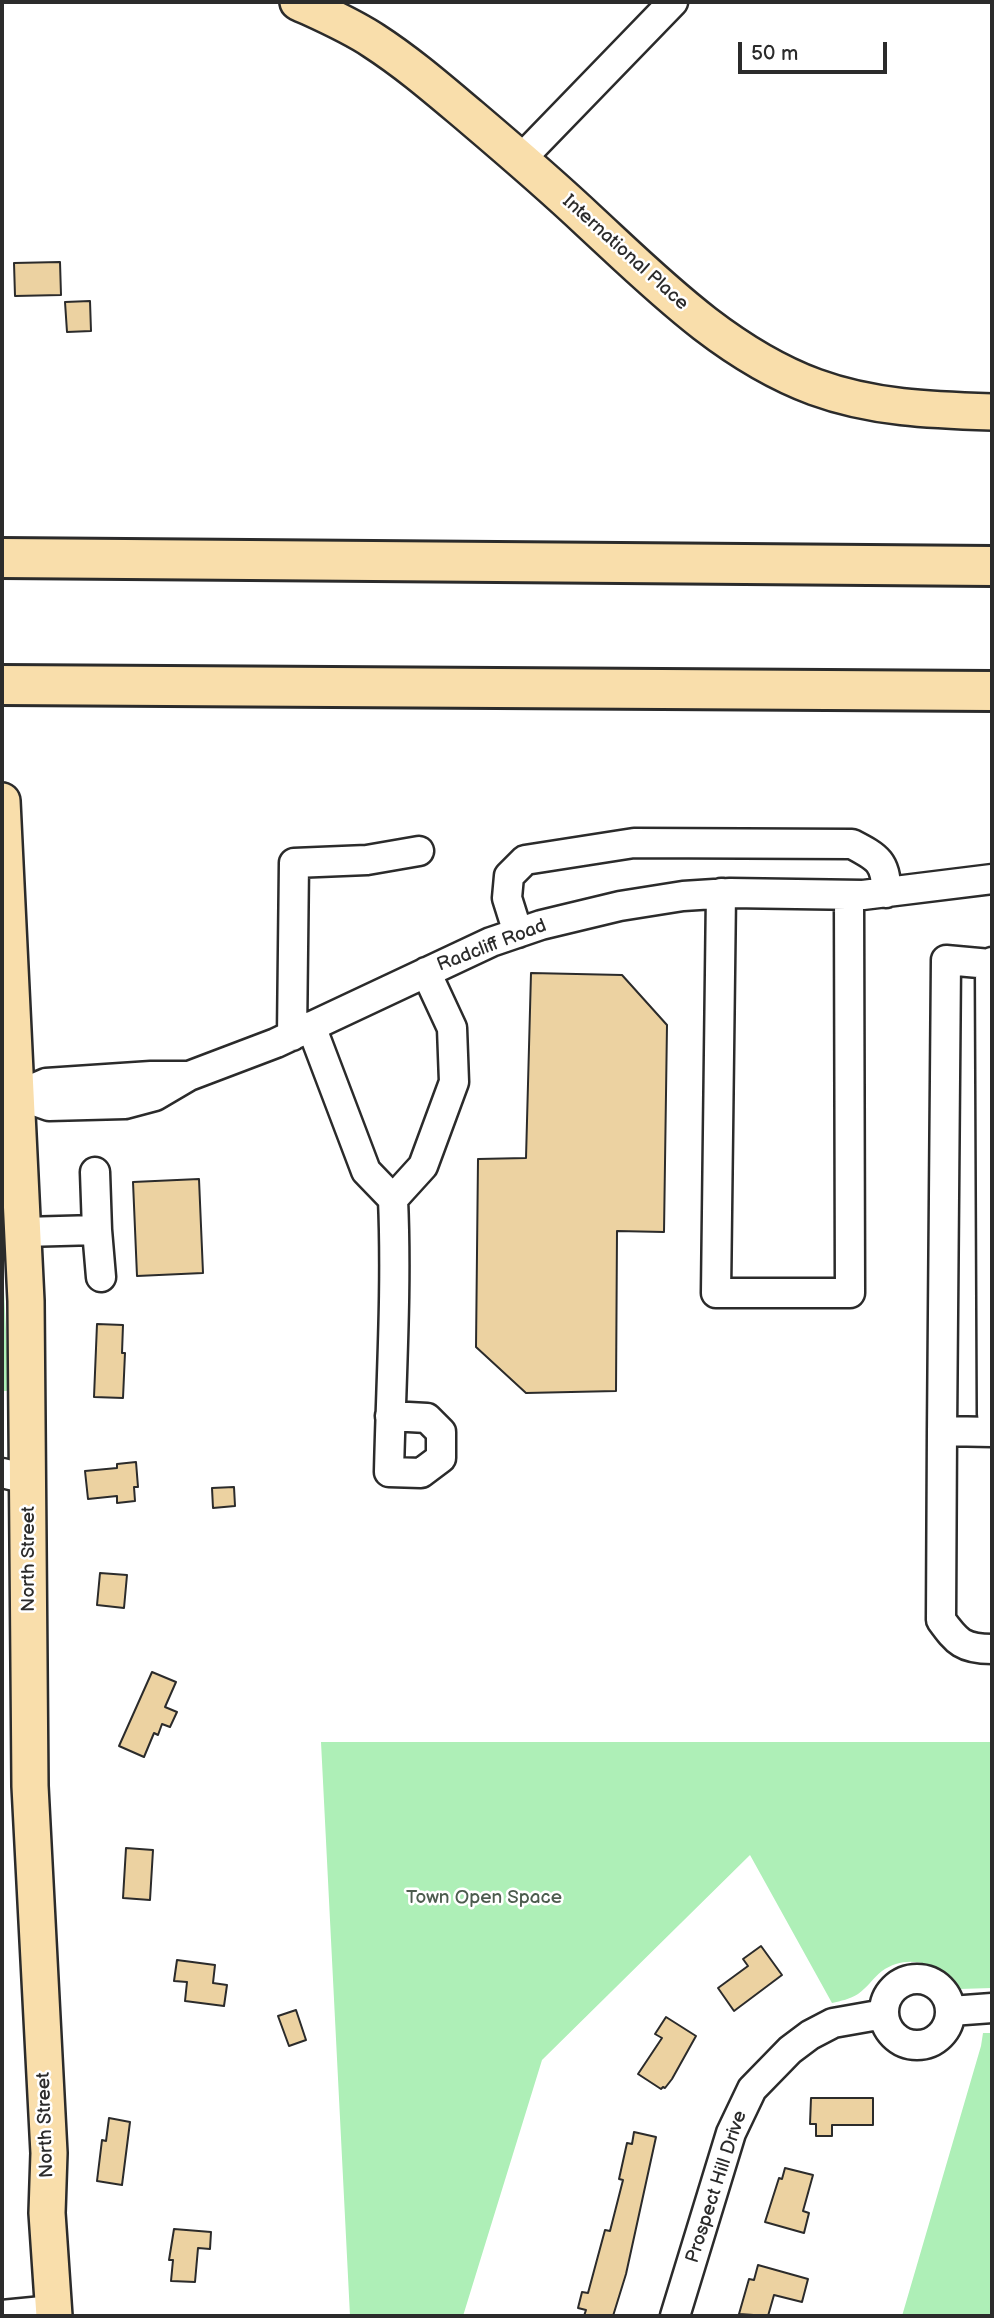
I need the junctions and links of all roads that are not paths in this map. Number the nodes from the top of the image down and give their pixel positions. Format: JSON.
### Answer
{"nodes":[{"id":1,"x":298,"y":2,"type":"edge"},
{"id":2,"x":673,"y":2,"type":"edge"},
{"id":3,"x":520,"y":160,"type":"junction"},
{"id":4,"x":992,"y":412,"type":"edge"},
{"id":5,"x":2,"y":558,"type":"edge"},
{"id":6,"x":992,"y":566,"type":"edge"},
{"id":7,"x":2,"y":685,"type":"edge"},
{"id":8,"x":783,"y":691,"type":"junction"},
{"id":9,"x":992,"y":691,"type":"edge"},
{"id":10,"x":992,"y":706,"type":"edge"},
{"id":11,"x":2,"y":801,"type":"edge"},
{"id":12,"x":419,"y":851,"type":"dead end"},
{"id":13,"x":992,"y":879,"type":"edge"},
{"id":14,"x":721,"y":893,"type":"junction"},
{"id":15,"x":886,"y":893,"type":"junction"},
{"id":16,"x":849,"y":895,"type":"junction"},
{"id":17,"x":4,"y":901,"type":"edge"},
{"id":18,"x":518,"y":933,"type":"junction"},
{"id":19,"x":991,"y":963,"type":"edge"},
{"id":20,"x":426,"y":972,"type":"junction"},
{"id":21,"x":8,"y":1023,"type":"edge"},
{"id":22,"x":301,"y":1031,"type":"junction"},
{"id":23,"x":18,"y":1095,"type":"junction"},
{"id":24,"x":95,"y":1172,"type":"dead end"},
{"id":25,"x":393,"y":1199,"type":"junction"},
{"id":26,"x":992,"y":1226,"type":"edge"},
{"id":27,"x":944,"y":1227,"type":"junction"},
{"id":28,"x":97,"y":1230,"type":"junction"},
{"id":29,"x":23,"y":1231,"type":"junction"},
{"id":30,"x":101,"y":1277,"type":"dead end"},
{"id":31,"x":992,"y":1414,"type":"edge"},
{"id":32,"x":390,"y":1416,"type":"dead end"},
{"id":33,"x":942,"y":1432,"type":"junction"},
{"id":34,"x":992,"y":1432,"type":"edge"},
{"id":35,"x":15,"y":1476,"type":"edge"},
{"id":36,"x":992,"y":1648,"type":"edge"},
{"id":37,"x":992,"y":2008,"type":"edge"},
{"id":38,"x":951,"y":2011,"type":"junction"},
{"id":39,"x":884,"y":2014,"type":"junction"},
{"id":40,"x":54,"y":2313,"type":"edge"},
{"id":41,"x":2,"y":2315,"type":"edge"},
{"id":42,"x":676,"y":2316,"type":"edge"}],
"edges":[{"from":1,"to":3,"type":"main road","name":"International Place"},
{"from":2,"to":3,"type":"street"},
{"from":3,"to":4,"type":"main road","name":"International Place"},
{"from":5,"to":6,"type":"highway"},
{"from":7,"to":8,"type":"highway"},
{"from":8,"to":9,"type":"highway"},
{"from":8,"to":10,"type":"highway"},
{"from":11,"to":17,"type":"main road","name":"North Street"},
{"from":12,"to":22,"type":"street"},
{"from":13,"to":15,"type":"street","name":"Radcliff Road"},
{"from":14,"to":16,"type":"street","name":"Radcliff Road"},
{"from":14,"to":16,"type":"street"},
{"from":14,"to":18,"type":"street","name":"Radcliff Road"},
{"from":15,"to":16,"type":"street","name":"Radcliff Road"},
{"from":15,"to":18,"type":"street"},
{"from":17,"to":21,"type":"main road","name":"North Street"},
{"from":18,"to":20,"type":"street","name":"Radcliff Road"},
{"from":19,"to":26,"type":"street"},
{"from":19,"to":27,"type":"street"},
{"from":20,"to":22,"type":"street","name":"Radcliff Road"},
{"from":20,"to":25,"type":"street"},
{"from":21,"to":23,"type":"main road","name":"North Street"},
{"from":22,"to":23,"type":"street","name":"Radcliff Road"},
{"from":22,"to":25,"type":"street"},
{"from":23,"to":29,"type":"main road","name":"North Street"},
{"from":24,"to":28,"type":"street"},
{"from":25,"to":32,"type":"street"},
{"from":26,"to":27,"type":"street"},
{"from":26,"to":31,"type":"street"},
{"from":27,"to":33,"type":"street"},
{"from":28,"to":29,"type":"street"},
{"from":28,"to":30,"type":"street"},
{"from":29,"to":35,"type":"main road","name":"North Street"},
{"from":33,"to":34,"type":"street"},
{"from":33,"to":36,"type":"street"},
{"from":35,"to":40,"type":"main road","name":"North Street"},
{"from":37,"to":38,"type":"street"},
{"from":38,"to":39,"type":"street"},
{"from":38,"to":39,"type":"street"},
{"from":39,"to":42,"type":"street","name":"Prospect Hill Drive"},
{"from":40,"to":41,"type":"street"}]}
